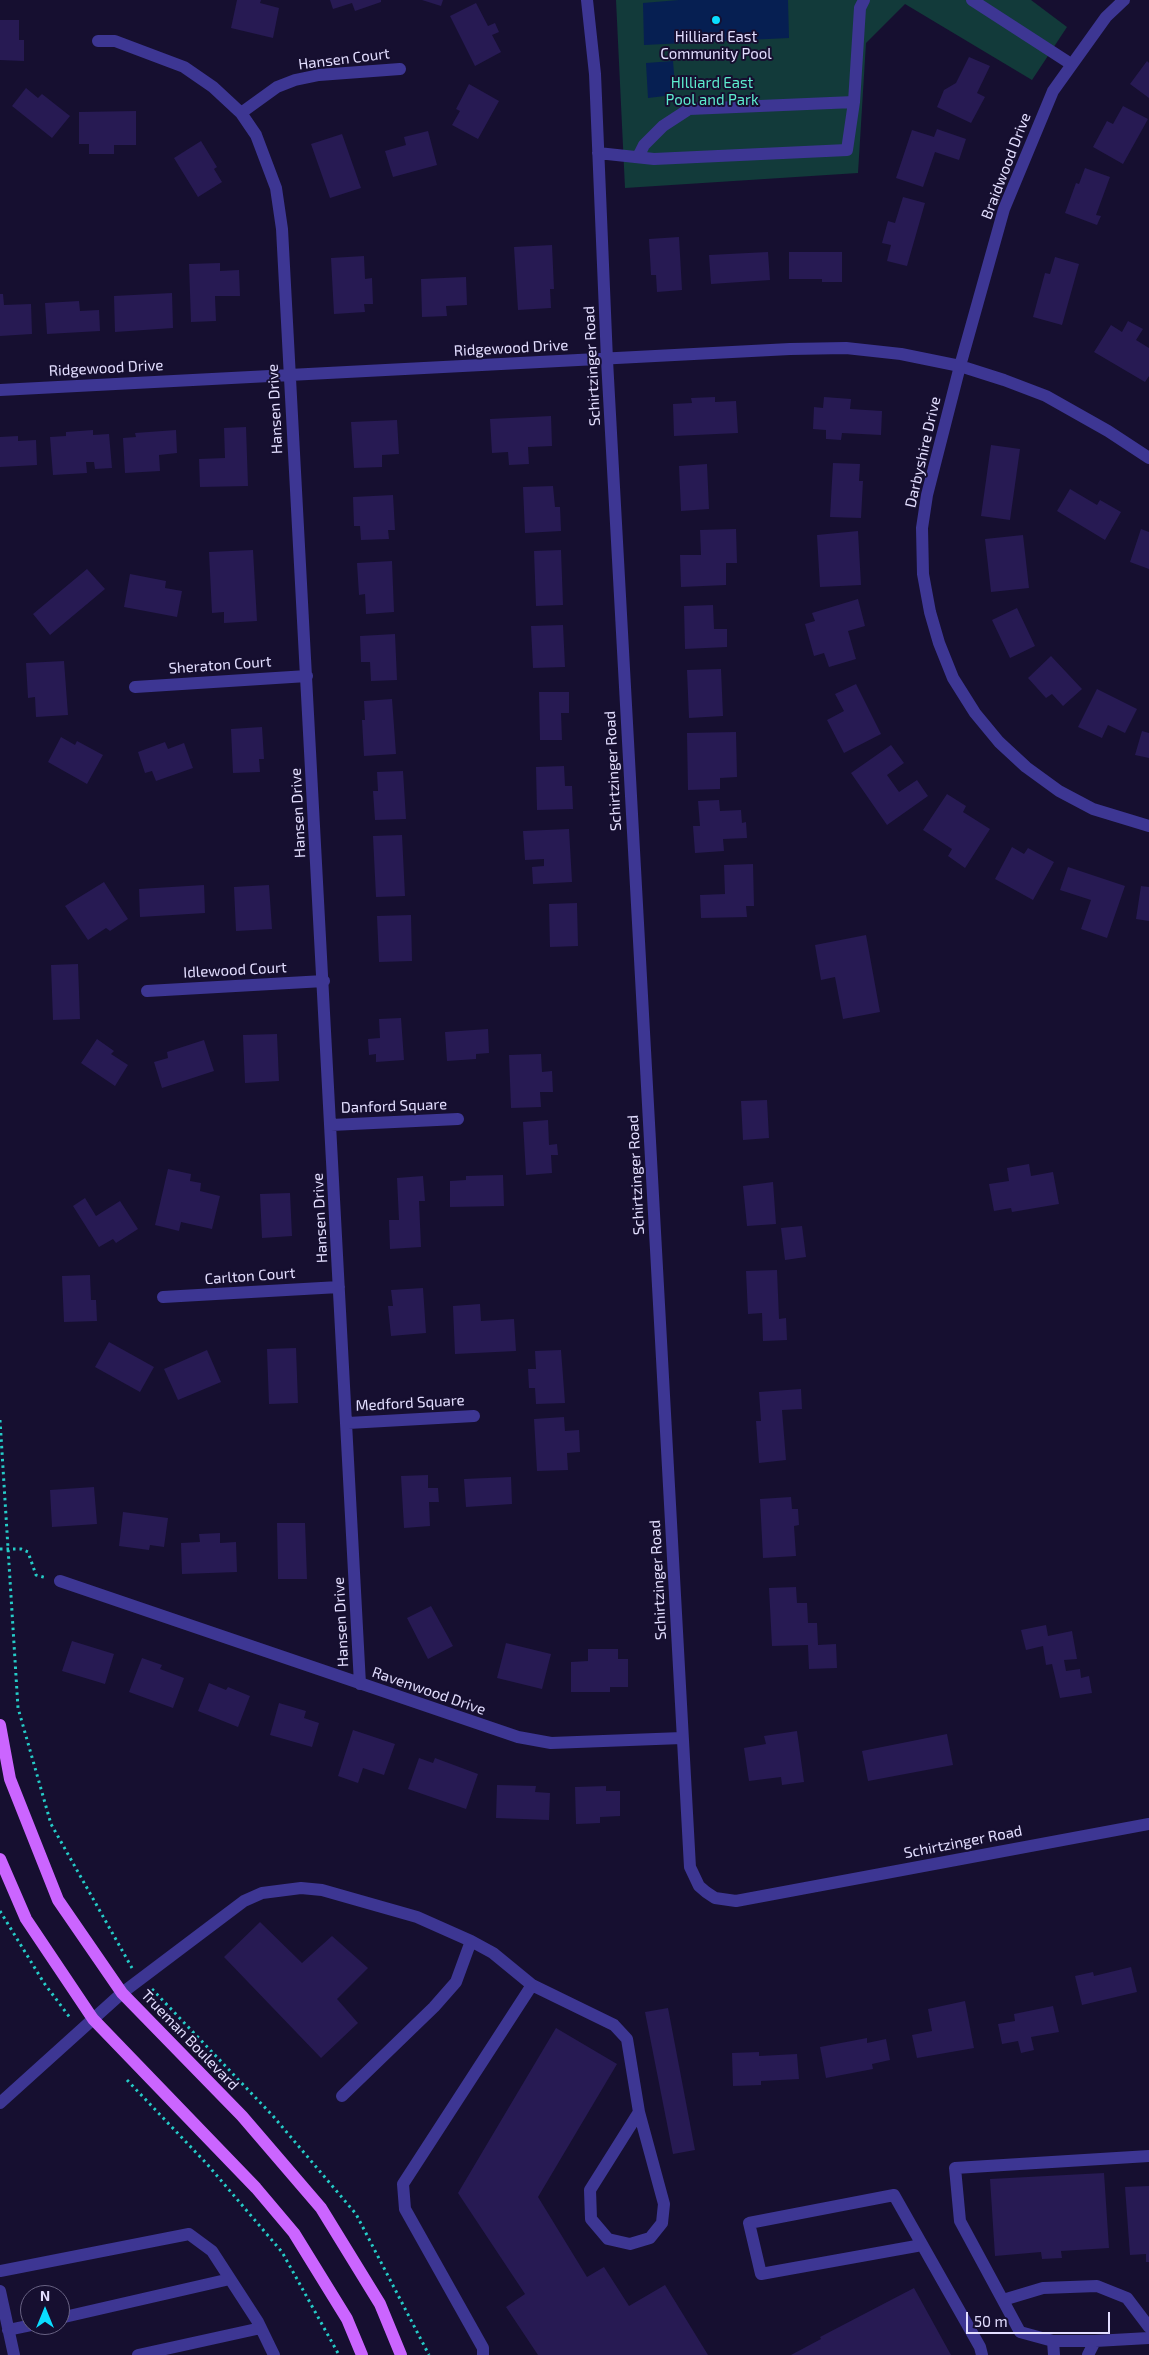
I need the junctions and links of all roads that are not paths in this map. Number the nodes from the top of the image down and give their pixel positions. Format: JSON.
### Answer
{"nodes":[{"id":1,"x":587,"y":0,"type":"edge"},
{"id":2,"x":864,"y":0,"type":"edge"},
{"id":3,"x":972,"y":0,"type":"edge"},
{"id":4,"x":1124,"y":0,"type":"edge"},
{"id":5,"x":98,"y":41,"type":"dead end"},
{"id":6,"x":1071,"y":64,"type":"junction"},
{"id":7,"x":400,"y":69,"type":"dead end"},
{"id":8,"x":854,"y":102,"type":"junction"},
{"id":9,"x":241,"y":113,"type":"junction"},
{"id":10,"x":598,"y":153,"type":"junction"},
{"id":11,"x":638,"y":157,"type":"junction"},
{"id":12,"x":607,"y":360,"type":"junction"},
{"id":13,"x":960,"y":366,"type":"junction"},
{"id":14,"x":290,"y":375,"type":"junction"},
{"id":15,"x":0,"y":390,"type":"edge"},
{"id":16,"x":1149,"y":458,"type":"edge"},
{"id":17,"x":307,"y":676,"type":"junction"},
{"id":18,"x":135,"y":687,"type":"dead end"},
{"id":19,"x":1149,"y":826,"type":"edge"},
{"id":20,"x":324,"y":981,"type":"junction"},
{"id":21,"x":147,"y":991,"type":"dead end"},
{"id":22,"x":458,"y":1120,"type":"dead end"},
{"id":23,"x":331,"y":1125,"type":"junction"},
{"id":24,"x":340,"y":1287,"type":"junction"},
{"id":25,"x":163,"y":1298,"type":"dead end"},
{"id":26,"x":474,"y":1416,"type":"dead end"},
{"id":27,"x":348,"y":1423,"type":"junction"},
{"id":28,"x":60,"y":1581,"type":"road end"},
{"id":29,"x":360,"y":1684,"type":"junction"},
{"id":30,"x":0,"y":1725,"type":"edge"},
{"id":31,"x":682,"y":1738,"type":"junction"},
{"id":32,"x":1149,"y":1824,"type":"edge"},
{"id":33,"x":0,"y":1859,"type":"edge"},
{"id":34,"x":471,"y":1941,"type":"junction"},
{"id":35,"x":532,"y":1985,"type":"junction"},
{"id":36,"x":122,"y":1992,"type":"junction"},
{"id":37,"x":93,"y":2019,"type":"junction"},
{"id":38,"x":342,"y":2096,"type":"dead end"},
{"id":39,"x":0,"y":2103,"type":"edge"},
{"id":40,"x":639,"y":2112,"type":"junction"},
{"id":41,"x":1149,"y":2156,"type":"edge"},
{"id":42,"x":922,"y":2245,"type":"junction"},
{"id":43,"x":0,"y":2271,"type":"edge"},
{"id":44,"x":230,"y":2279,"type":"junction"},
{"id":45,"x":0,"y":2291,"type":"edge"},
{"id":46,"x":1003,"y":2300,"type":"junction"},
{"id":47,"x":70,"y":2316,"type":"edge"},
{"id":48,"x":1149,"y":2327,"type":"edge"},
{"id":49,"x":20,"y":2328,"type":"edge"},
{"id":50,"x":261,"y":2328,"type":"junction"},
{"id":51,"x":8,"y":2330,"type":"junction"},
{"id":52,"x":1149,"y":2338,"type":"edge"},
{"id":53,"x":1053,"y":2340,"type":"junction"},
{"id":54,"x":1095,"y":2341,"type":"junction"},
{"id":55,"x":486,"y":2353,"type":"edge"},
{"id":56,"x":14,"y":2355,"type":"edge"},
{"id":57,"x":138,"y":2355,"type":"edge"},
{"id":58,"x":274,"y":2355,"type":"edge"},
{"id":59,"x":362,"y":2355,"type":"edge"},
{"id":60,"x":401,"y":2355,"type":"edge"},
{"id":61,"x":982,"y":2355,"type":"edge"},
{"id":62,"x":1054,"y":2355,"type":"edge"},
{"id":63,"x":1088,"y":2355,"type":"edge"}],
"edges":[{"from":1,"to":10,"type":"street","name":"Schirtzinger Road"},
{"from":2,"to":8,"type":"street"},
{"from":3,"to":6,"type":"street"},
{"from":4,"to":6,"type":"street","name":"Braidwood Drive"},
{"from":5,"to":9,"type":"street","name":"Hansen Drive"},
{"from":6,"to":13,"type":"street","name":"Braidwood Drive"},
{"from":7,"to":9,"type":"street","name":"Hansen Court"},
{"from":8,"to":11,"type":"street"},
{"from":8,"to":11,"type":"street"},
{"from":9,"to":14,"type":"street","name":"Hansen Drive"},
{"from":10,"to":11,"type":"street"},
{"from":10,"to":12,"type":"street","name":"Schirtzinger Road"},
{"from":12,"to":13,"type":"street","name":"Ridgewood Drive"},
{"from":12,"to":14,"type":"street","name":"Ridgewood Drive"},
{"from":12,"to":31,"type":"street","name":"Schirtzinger Road"},
{"from":13,"to":16,"type":"street","name":"Ridgewood Drive"},
{"from":13,"to":19,"type":"street","name":"Darbyshire Drive"},
{"from":14,"to":15,"type":"street","name":"Ridgewood Drive"},
{"from":14,"to":17,"type":"street","name":"Hansen Drive"},
{"from":17,"to":18,"type":"street","name":"Sheraton Court"},
{"from":17,"to":20,"type":"street","name":"Hansen Drive"},
{"from":20,"to":21,"type":"street","name":"Idlewood Court"},
{"from":20,"to":23,"type":"street","name":"Hansen Drive"},
{"from":22,"to":23,"type":"street","name":"Danford Square"},
{"from":23,"to":24,"type":"street","name":"Hansen Drive"},
{"from":24,"to":25,"type":"street","name":"Carlton Court"},
{"from":24,"to":27,"type":"street","name":"Hansen Drive"},
{"from":26,"to":27,"type":"street","name":"Medford Square"},
{"from":27,"to":29,"type":"street","name":"Hansen Drive"},
{"from":28,"to":29,"type":"street","name":"Ravenwood Drive"},
{"from":29,"to":31,"type":"street","name":"Ravenwood Drive"},
{"from":30,"to":36,"type":"main road","name":"Trueman Boulevard"},
{"from":31,"to":32,"type":"street","name":"Schirtzinger Road"},
{"from":33,"to":37,"type":"main road"},
{"from":34,"to":35,"type":"street"},
{"from":34,"to":36,"type":"street"},
{"from":34,"to":38,"type":"street"},
{"from":35,"to":40,"type":"street"},
{"from":35,"to":55,"type":"street"},
{"from":36,"to":37,"type":"street"},
{"from":36,"to":60,"type":"main road","name":"Trueman Boulevard"},
{"from":37,"to":39,"type":"street"},
{"from":37,"to":59,"type":"main road"},
{"from":40,"to":40,"type":"street"},
{"from":41,"to":46,"type":"street"},
{"from":42,"to":42,"type":"street"},
{"from":42,"to":61,"type":"street"},
{"from":43,"to":44,"type":"street"},
{"from":44,"to":47,"type":"street"},
{"from":44,"to":50,"type":"street"},
{"from":45,"to":51,"type":"street"},
{"from":46,"to":48,"type":"street"},
{"from":46,"to":53,"type":"street"},
{"from":49,"to":51,"type":"street"},
{"from":50,"to":57,"type":"street"},
{"from":50,"to":58,"type":"street"},
{"from":51,"to":56,"type":"street"},
{"from":52,"to":54,"type":"street"},
{"from":53,"to":54,"type":"street"},
{"from":53,"to":62,"type":"street"},
{"from":54,"to":63,"type":"street"}]}
